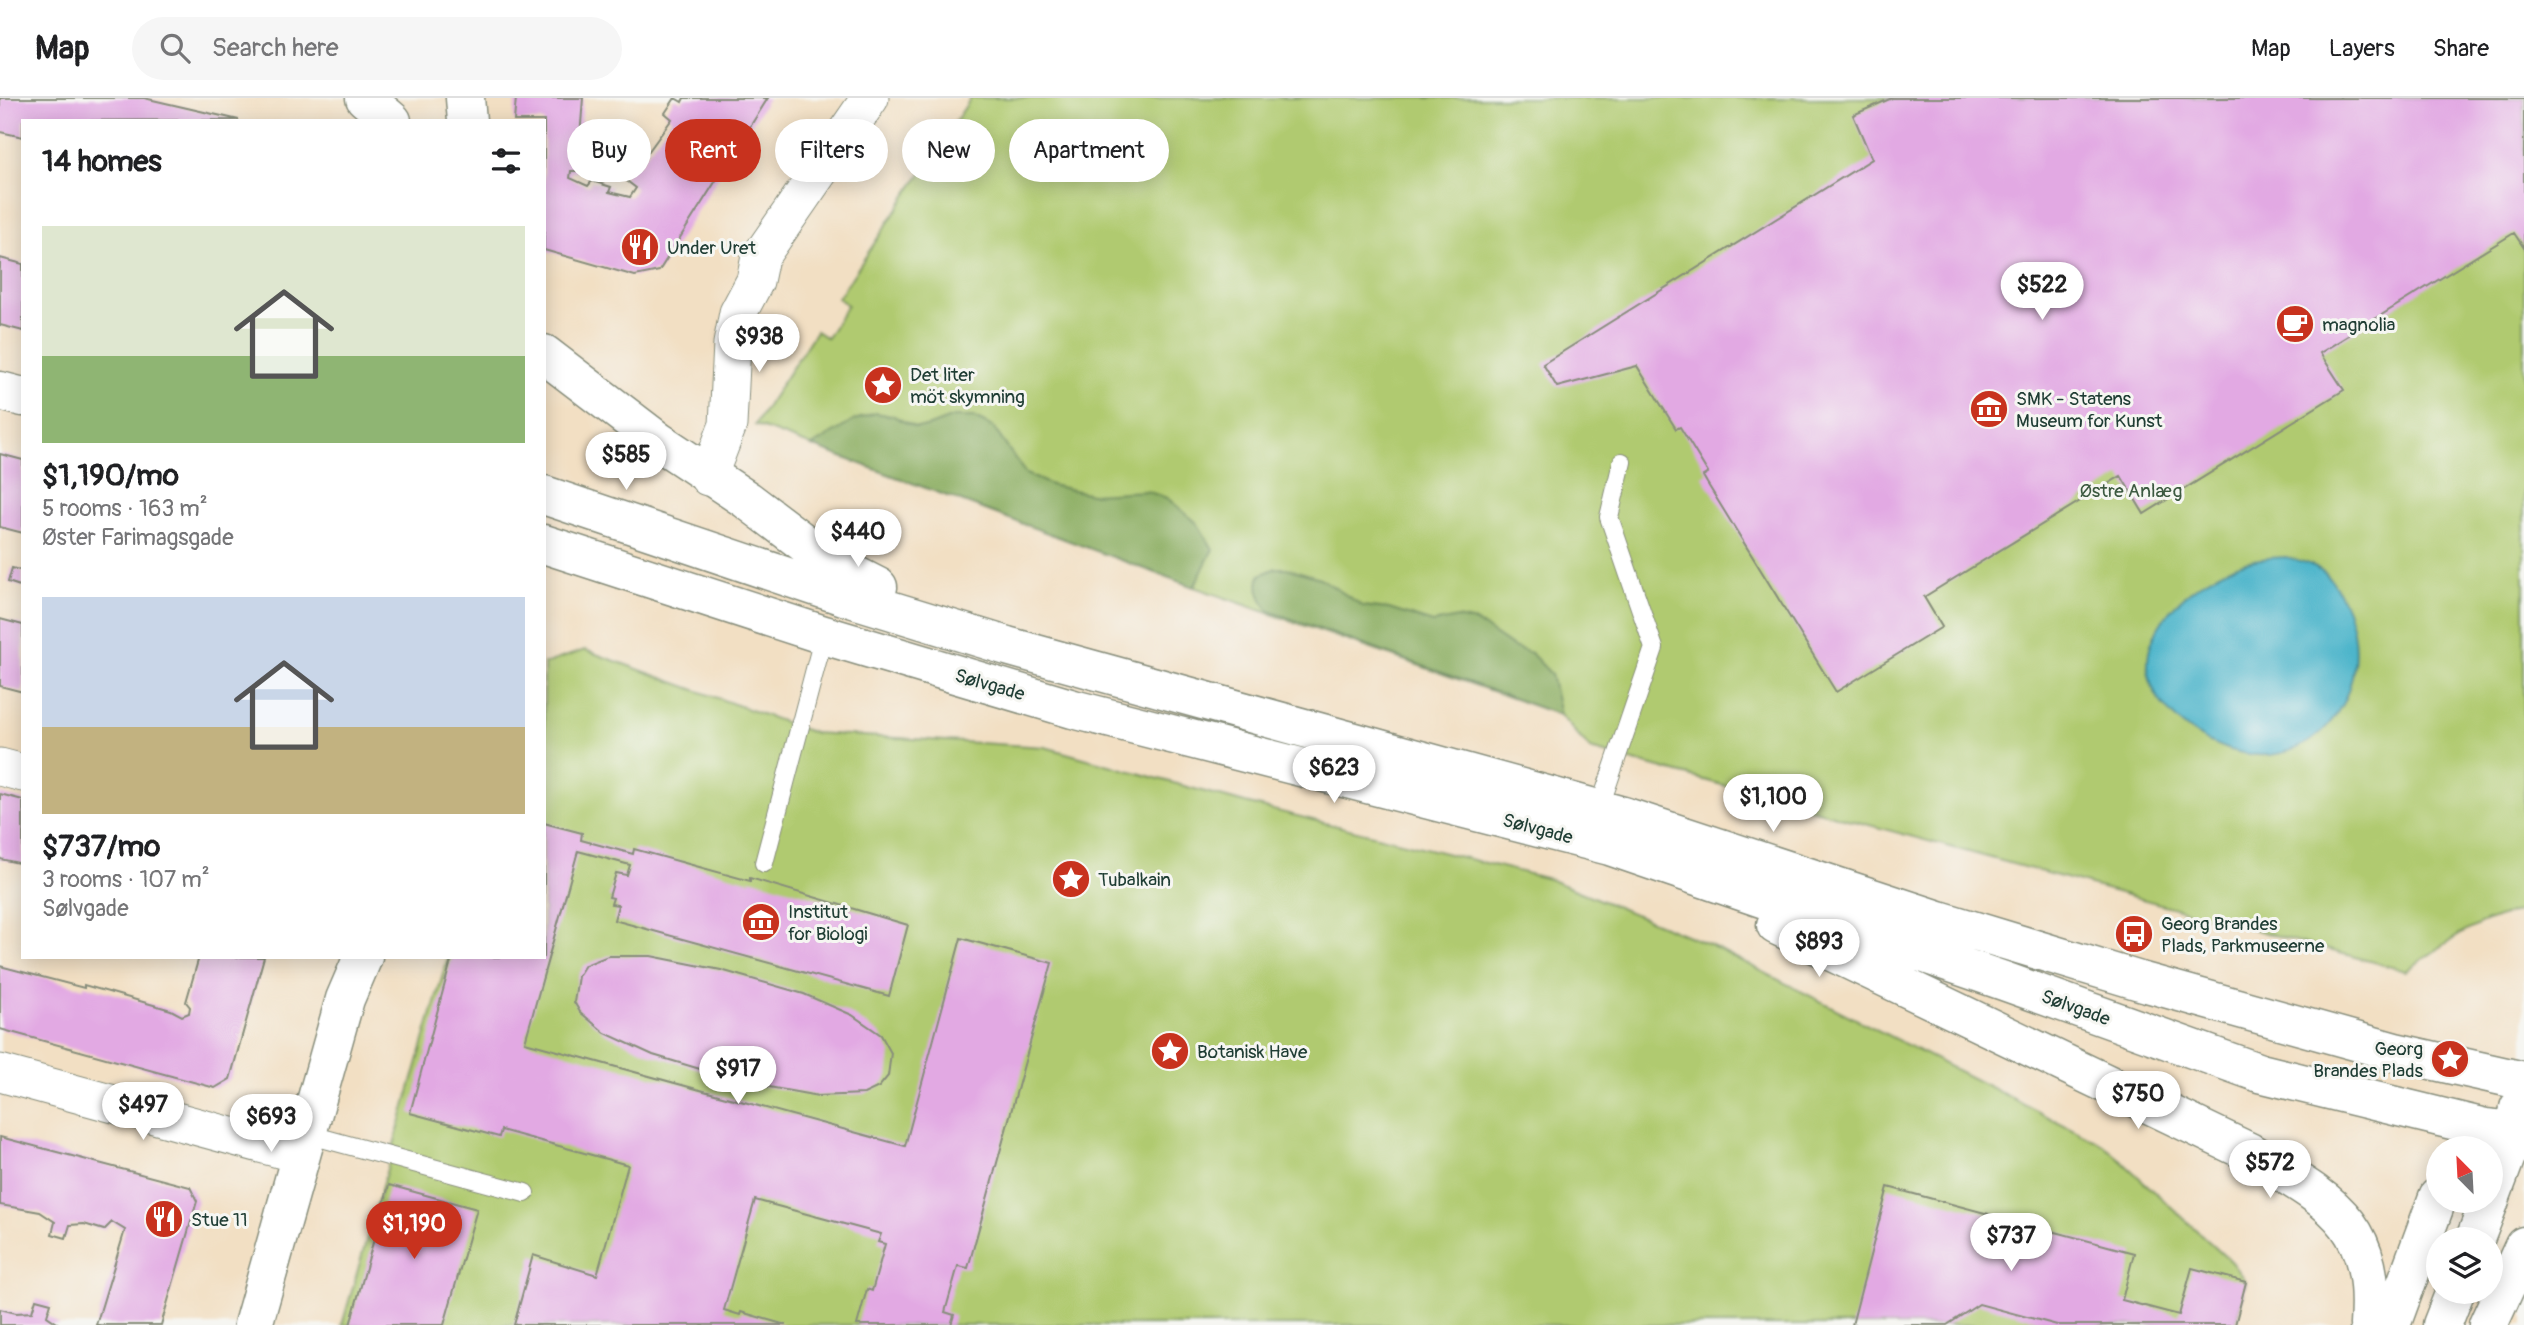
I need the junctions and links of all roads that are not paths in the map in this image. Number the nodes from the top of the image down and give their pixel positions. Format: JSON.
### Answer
{"nodes":[{"id":1,"x":365,"y":98,"type":"edge"},
{"id":2,"x":406,"y":98,"type":"edge"},
{"id":3,"x":465,"y":98,"type":"edge"},
{"id":4,"x":870,"y":98,"type":"edge"},
{"id":5,"x":390,"y":119,"type":"edge"},
{"id":6,"x":406,"y":119,"type":"edge"},
{"id":7,"x":467,"y":119,"type":"edge"},
{"id":8,"x":546,"y":356,"type":"edge"},
{"id":9,"x":0,"y":391,"type":"edge"},
{"id":10,"x":21,"y":396,"type":"edge"},
{"id":11,"x":1622,"y":461,"type":"dead end"},
{"id":12,"x":708,"y":477,"type":"junction"},
{"id":13,"x":546,"y":496,"type":"edge"},
{"id":14,"x":546,"y":545,"type":"edge"},
{"id":15,"x":824,"y":635,"type":"junction"},
{"id":16,"x":1007,"y":646,"type":"junction"},
{"id":17,"x":0,"y":767,"type":"edge"},
{"id":18,"x":21,"y":772,"type":"edge"},
{"id":19,"x":1599,"y":810,"type":"junction"},
{"id":20,"x":1610,"y":846,"type":"junction"},
{"id":21,"x":764,"y":863,"type":"dead end"},
{"id":22,"x":347,"y":959,"type":"edge"},
{"id":23,"x":362,"y":959,"type":"edge"},
{"id":24,"x":345,"y":999,"type":"junction"},
{"id":25,"x":0,"y":1073,"type":"edge"},
{"id":26,"x":2524,"y":1081,"type":"edge"},
{"id":27,"x":2499,"y":1135,"type":"edge"},
{"id":28,"x":304,"y":1144,"type":"junction"},
{"id":29,"x":525,"y":1193,"type":"dead end"},
{"id":30,"x":2432,"y":1213,"type":"edge"},
{"id":31,"x":2524,"y":1246,"type":"edge"},
{"id":32,"x":2450,"y":1304,"type":"edge"},
{"id":33,"x":253,"y":1325,"type":"edge"},
{"id":34,"x":2369,"y":1325,"type":"edge"},
{"id":35,"x":2391,"y":1325,"type":"edge"},
{"id":36,"x":2442,"y":1325,"type":"edge"},
{"id":37,"x":2488,"y":1325,"type":"edge"}],
"edges":[{"from":1,"to":5,"type":"street"},
{"from":2,"to":6,"type":"street"},
{"from":3,"to":7,"type":"street"},
{"from":4,"to":12,"type":"street"},
{"from":8,"to":12,"type":"street","name":"Sølvgade"},
{"from":9,"to":10,"type":"street"},
{"from":11,"to":19,"type":"lane"},
{"from":12,"to":16,"type":"street","name":"Sølvgade"},
{"from":13,"to":16,"type":"street","name":"Sølvgade"},
{"from":14,"to":15,"type":"street","name":"Sølvgade"},
{"from":15,"to":20,"type":"street","name":"Sølvgade"},
{"from":15,"to":21,"type":"lane"},
{"from":16,"to":19,"type":"street","name":"Sølvgade"},
{"from":17,"to":18,"type":"street"},
{"from":19,"to":26,"type":"street","name":"Sølvgade"},
{"from":20,"to":27,"type":"street","name":"Sølvgade"},
{"from":20,"to":34,"type":"street"},
{"from":22,"to":24,"type":"street"},
{"from":23,"to":24,"type":"street"},
{"from":24,"to":28,"type":"street"},
{"from":25,"to":28,"type":"street"},
{"from":26,"to":27,"type":"street"},
{"from":28,"to":29,"type":"lane"},
{"from":28,"to":33,"type":"street"},
{"from":30,"to":35,"type":"street"},
{"from":31,"to":37,"type":"street"},
{"from":32,"to":36,"type":"street"}]}
